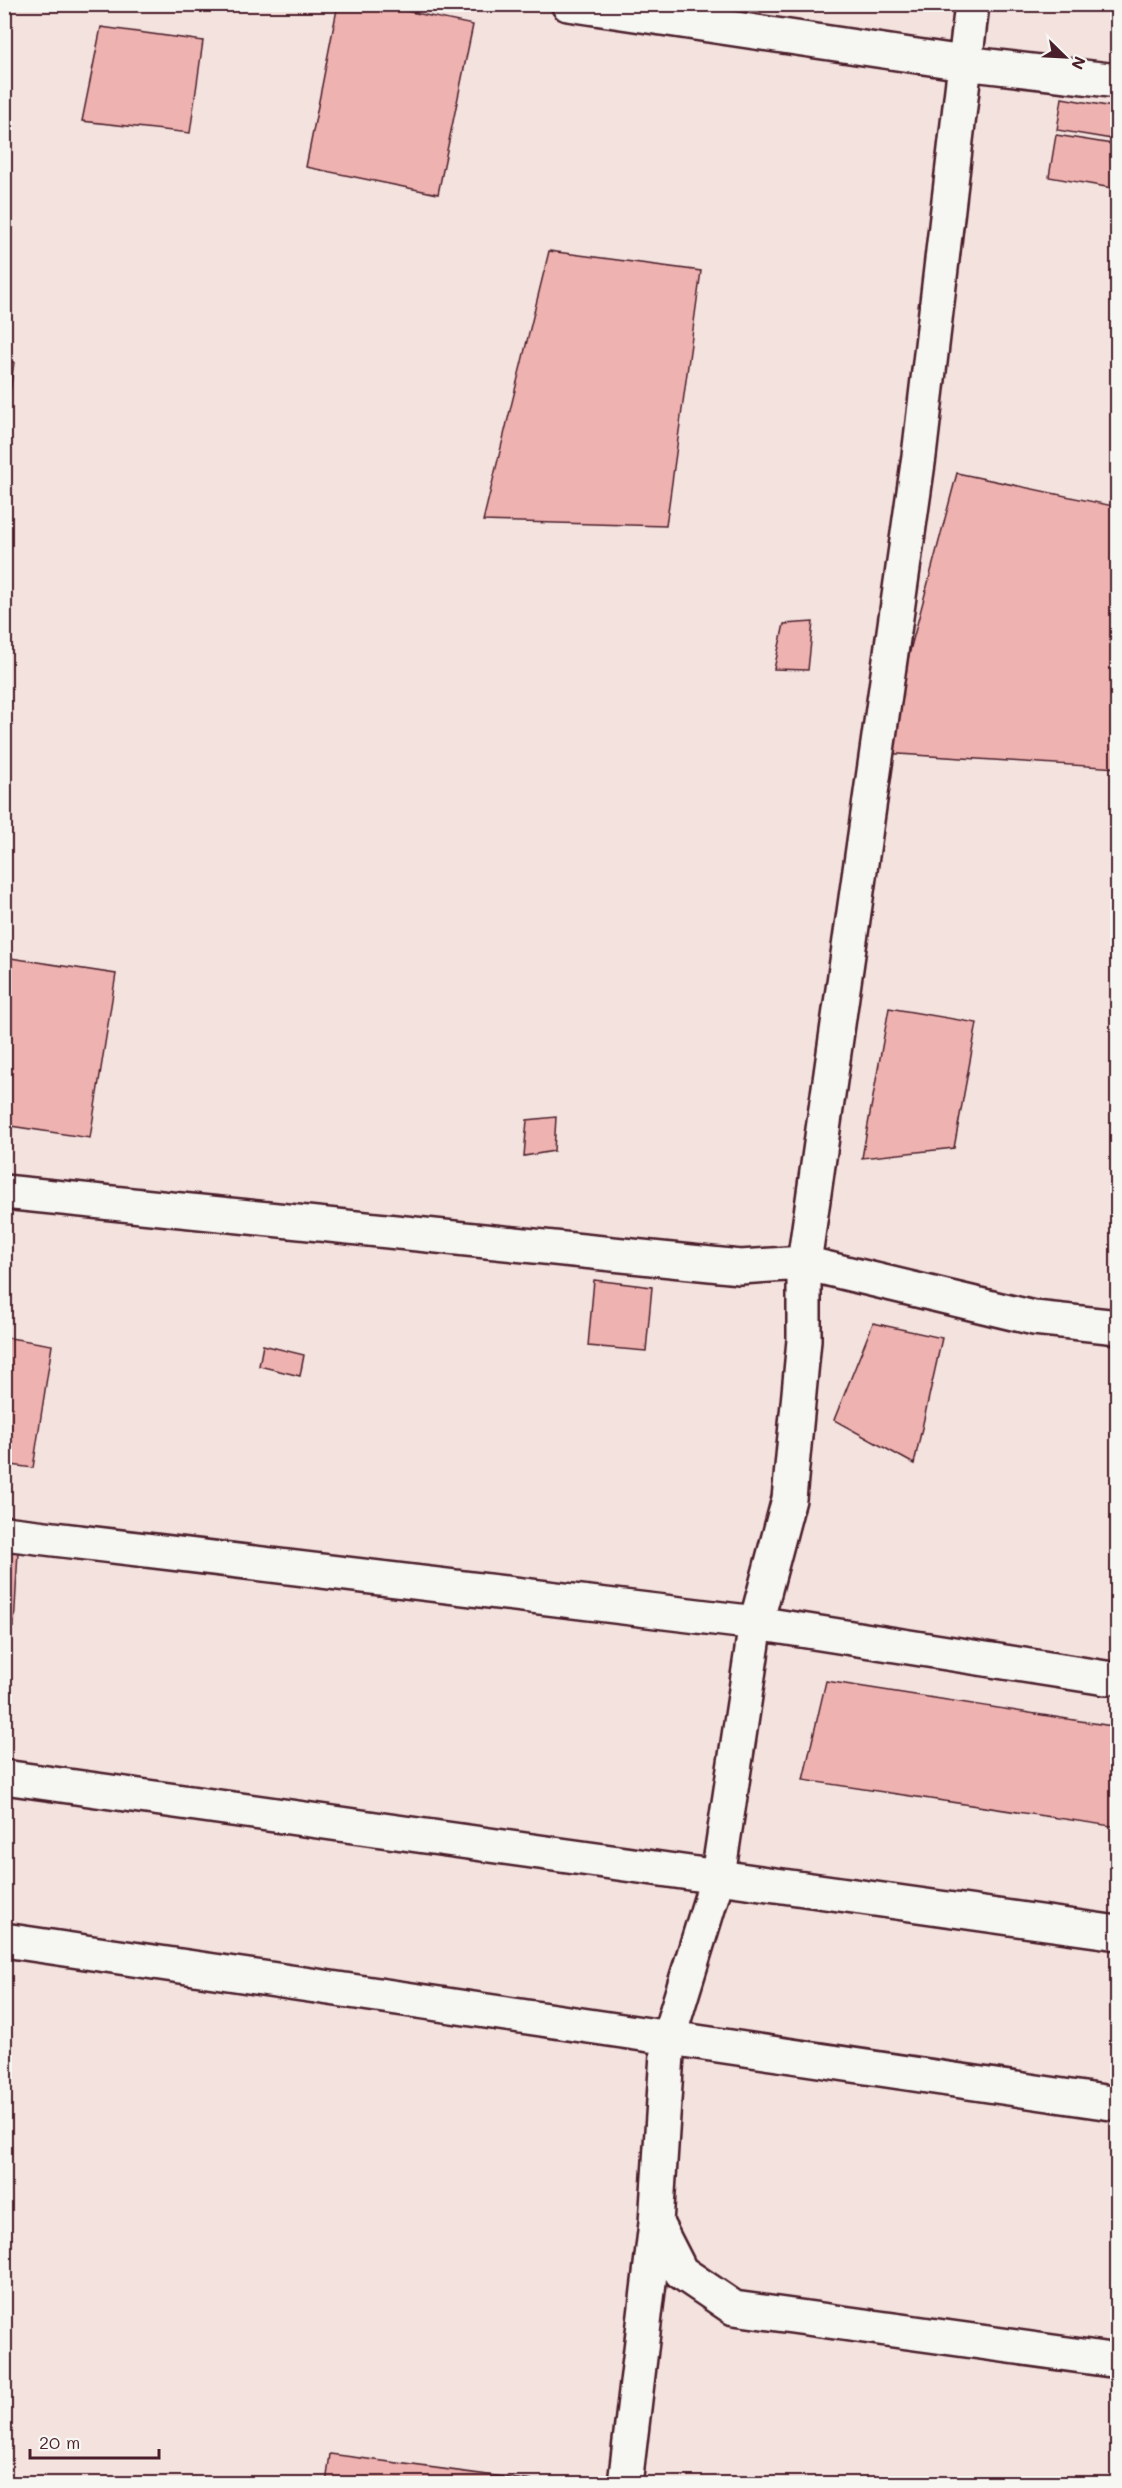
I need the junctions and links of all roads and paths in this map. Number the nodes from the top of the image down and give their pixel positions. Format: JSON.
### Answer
{"nodes":[{"id":1,"x":568,"y":4,"type":"edge"},
{"id":2,"x":972,"y":4,"type":"edge"},
{"id":3,"x":964,"y":63,"type":"junction"},
{"id":4,"x":1118,"y":81,"type":"edge"},
{"id":5,"x":4,"y":1192,"type":"edge"},
{"id":6,"x":804,"y":1263,"type":"junction"},
{"id":7,"x":1118,"y":1327,"type":"edge"},
{"id":8,"x":4,"y":1533,"type":"edge"},
{"id":9,"x":756,"y":1623,"type":"junction"},
{"id":10,"x":1106,"y":1678,"type":"dead end"},
{"id":11,"x":4,"y":1777,"type":"edge"},
{"id":12,"x":718,"y":1876,"type":"junction"},
{"id":13,"x":1118,"y":1933,"type":"edge"},
{"id":14,"x":4,"y":1940,"type":"edge"},
{"id":15,"x":668,"y":2039,"type":"junction"},
{"id":16,"x":1118,"y":2104,"type":"edge"},
{"id":17,"x":656,"y":2223,"type":"junction"},
{"id":18,"x":1118,"y":2361,"type":"edge"},
{"id":19,"x":625,"y":2484,"type":"edge"}],
"edges":[{"from":1,"to":3,"type":"main road"},
{"from":2,"to":3,"type":"main road"},
{"from":3,"to":4,"type":"main road"},
{"from":3,"to":6,"type":"main road"},
{"from":5,"to":6,"type":"main road"},
{"from":6,"to":7,"type":"main road"},
{"from":6,"to":9,"type":"main road"},
{"from":8,"to":9,"type":"main road"},
{"from":9,"to":10,"type":"main road"},
{"from":9,"to":12,"type":"main road"},
{"from":11,"to":12,"type":"main road"},
{"from":12,"to":13,"type":"main road"},
{"from":12,"to":15,"type":"main road"},
{"from":14,"to":15,"type":"main road"},
{"from":15,"to":16,"type":"main road"},
{"from":15,"to":17,"type":"main road"},
{"from":17,"to":18,"type":"main road"},
{"from":17,"to":19,"type":"main road"}]}
